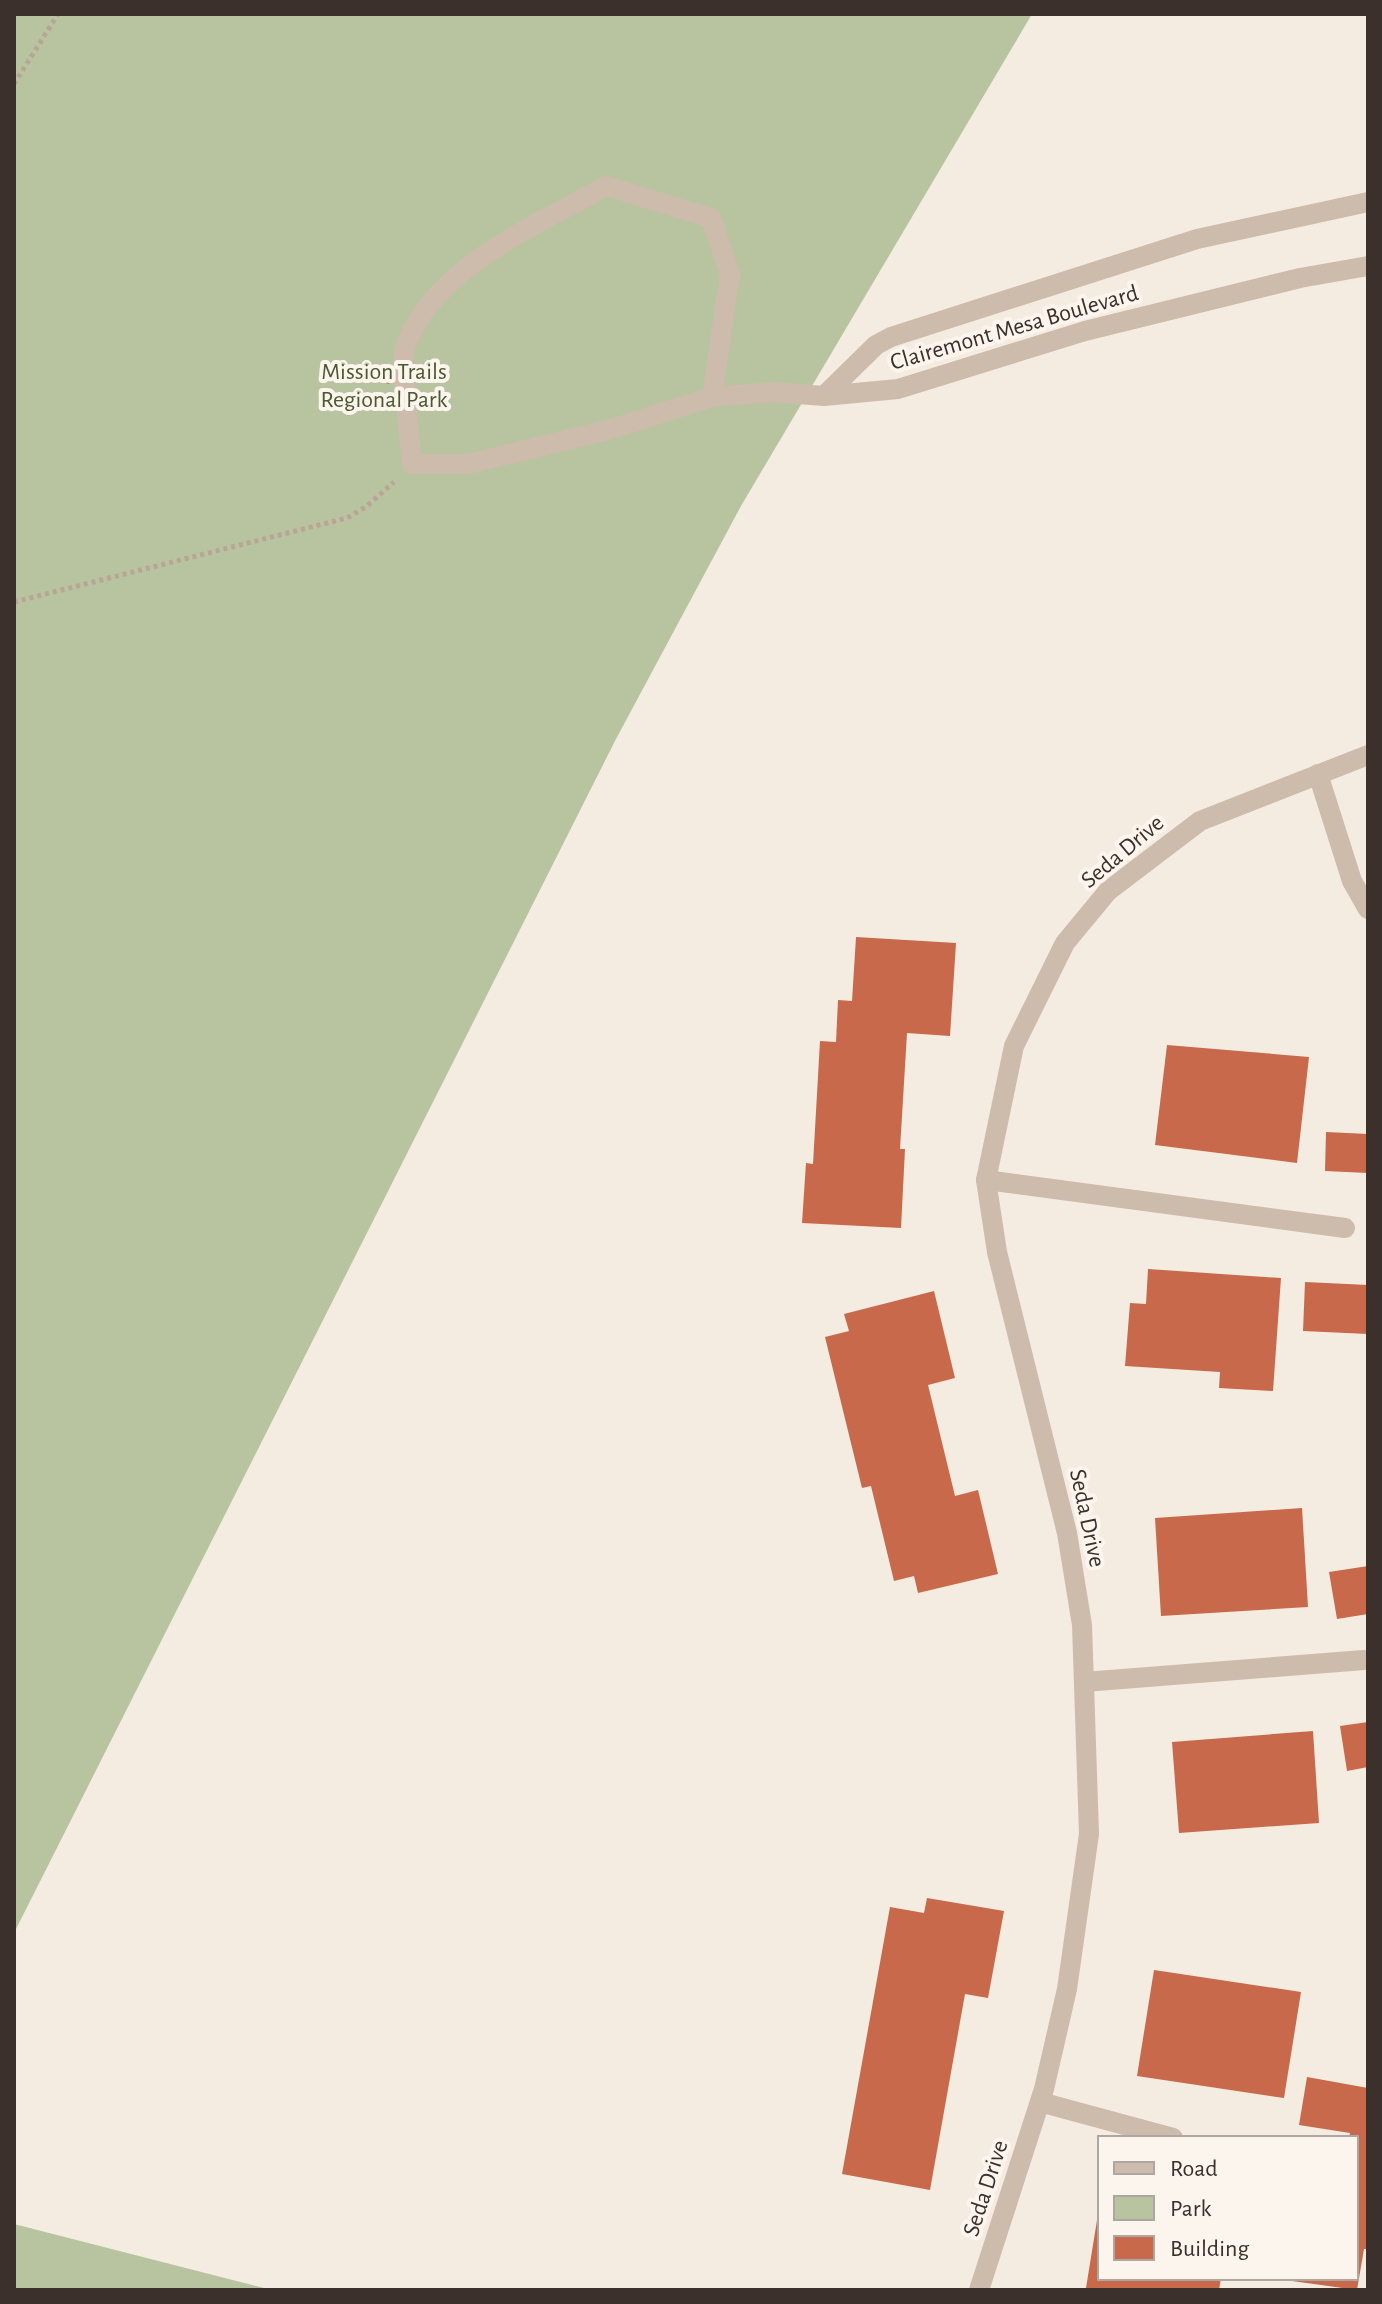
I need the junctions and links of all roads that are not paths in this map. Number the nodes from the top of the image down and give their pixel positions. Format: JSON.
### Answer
{"nodes":[{"id":1,"x":1368,"y":202,"type":"edge"},
{"id":2,"x":1368,"y":266,"type":"edge"},
{"id":3,"x":824,"y":396,"type":"junction"},
{"id":4,"x":712,"y":397,"type":"junction"},
{"id":5,"x":1368,"y":755,"type":"edge"},
{"id":6,"x":1318,"y":774,"type":"junction"},
{"id":7,"x":1368,"y":909,"type":"edge"},
{"id":8,"x":986,"y":1180,"type":"junction"},
{"id":9,"x":1345,"y":1228,"type":"dead end"},
{"id":10,"x":1364,"y":1660,"type":"dead end"},
{"id":11,"x":1084,"y":1682,"type":"junction"},
{"id":12,"x":1040,"y":2102,"type":"junction"},
{"id":13,"x":1166,"y":2136,"type":"edge"},
{"id":14,"x":979,"y":2290,"type":"edge"}],
"edges":[{"from":1,"to":3,"type":"street","name":"Clairemont Mesa Boulevard"},
{"from":2,"to":3,"type":"street","name":"Clairemont Mesa Boulevard"},
{"from":3,"to":4,"type":"street"},
{"from":4,"to":4,"type":"street"},
{"from":5,"to":6,"type":"street","name":"Seda Drive"},
{"from":6,"to":7,"type":"street"},
{"from":6,"to":8,"type":"street","name":"Seda Drive"},
{"from":8,"to":9,"type":"street"},
{"from":8,"to":11,"type":"street","name":"Seda Drive"},
{"from":10,"to":11,"type":"street"},
{"from":11,"to":12,"type":"street","name":"Seda Drive"},
{"from":12,"to":13,"type":"street"},
{"from":12,"to":14,"type":"street","name":"Seda Drive"}]}
